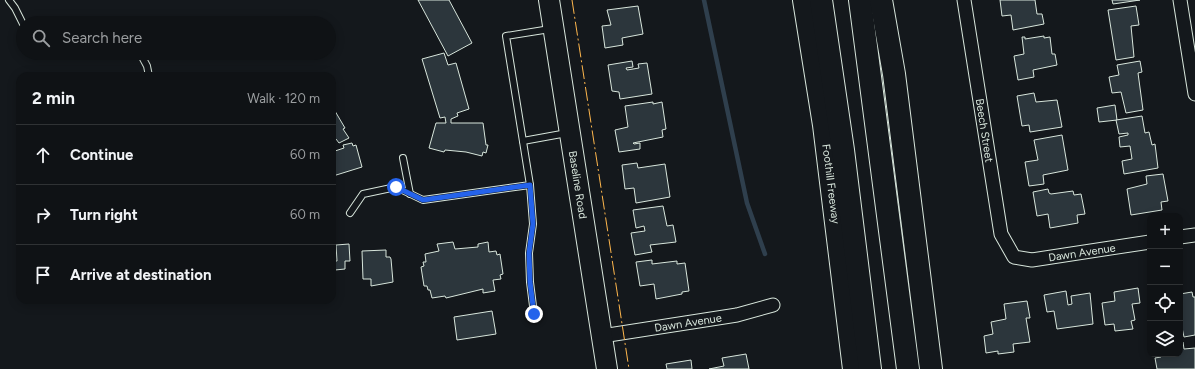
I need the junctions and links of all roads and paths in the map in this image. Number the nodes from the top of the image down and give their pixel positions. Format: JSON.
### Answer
{"nodes":[{"id":1,"x":9,"y":0,"type":"edge"},
{"id":2,"x":549,"y":0,"type":"edge"},
{"id":3,"x":804,"y":0,"type":"edge"},
{"id":4,"x":821,"y":0,"type":"edge"},
{"id":5,"x":860,"y":0,"type":"edge"},
{"id":6,"x":881,"y":0,"type":"edge"},
{"id":7,"x":964,"y":0,"type":"edge"},
{"id":8,"x":1180,"y":0,"type":"edge"},
{"id":9,"x":19,"y":16,"type":"edge"},
{"id":10,"x":553,"y":28,"type":"junction"},
{"id":11,"x":144,"y":60,"type":"edge"},
{"id":12,"x":148,"y":72,"type":"edge"},
{"id":13,"x":1195,"y":94,"type":"edge"},
{"id":14,"x":570,"y":133,"type":"junction"},
{"id":15,"x":523,"y":141,"type":"junction"},
{"id":16,"x":403,"y":158,"type":"dead end"},
{"id":17,"x":530,"y":185,"type":"junction"},
{"id":18,"x":410,"y":194,"type":"junction"},
{"id":19,"x":350,"y":213,"type":"dead end"},
{"id":20,"x":1195,"y":235,"type":"edge"},
{"id":21,"x":1183,"y":237,"type":"edge"},
{"id":22,"x":1147,"y":242,"type":"edge"},
{"id":23,"x":1014,"y":257,"type":"joint"},
{"id":24,"x":773,"y":305,"type":"dead end"},
{"id":25,"x":534,"y":314,"type":"dead end"},
{"id":26,"x":602,"y":336,"type":"junction"},
{"id":27,"x":607,"y":369,"type":"edge"},
{"id":28,"x":854,"y":369,"type":"edge"},
{"id":29,"x":870,"y":369,"type":"edge"},
{"id":30,"x":908,"y":369,"type":"edge"},
{"id":31,"x":931,"y":369,"type":"edge"}],
"edges":[{"from":1,"to":9,"type":"lane"},
{"from":2,"to":10,"type":"main road","name":"Baseline Road"},
{"from":3,"to":28,"type":"highway","name":"Foothill Freeway"},
{"from":4,"to":29,"type":"highway"},
{"from":5,"to":30,"type":"highway"},
{"from":6,"to":31,"type":"highway"},
{"from":7,"to":23,"type":"street","name":"Beech Street"},
{"from":8,"to":13,"type":"street"},
{"from":10,"to":14,"type":"main road","name":"Baseline Road"},
{"from":10,"to":15,"type":"lane"},
{"from":11,"to":12,"type":"lane"},
{"from":14,"to":15,"type":"lane"},
{"from":14,"to":26,"type":"main road","name":"Baseline Road"},
{"from":15,"to":17,"type":"lane"},
{"from":16,"to":18,"type":"lane"},
{"from":17,"to":18,"type":"lane"},
{"from":17,"to":25,"type":"lane"},
{"from":18,"to":19,"type":"lane"},
{"from":20,"to":21,"type":"street"},
{"from":22,"to":23,"type":"street","name":"Dawn Avenue"},
{"from":24,"to":26,"type":"street","name":"Dawn Avenue"},
{"from":26,"to":27,"type":"main road","name":"Baseline Road"}]}
